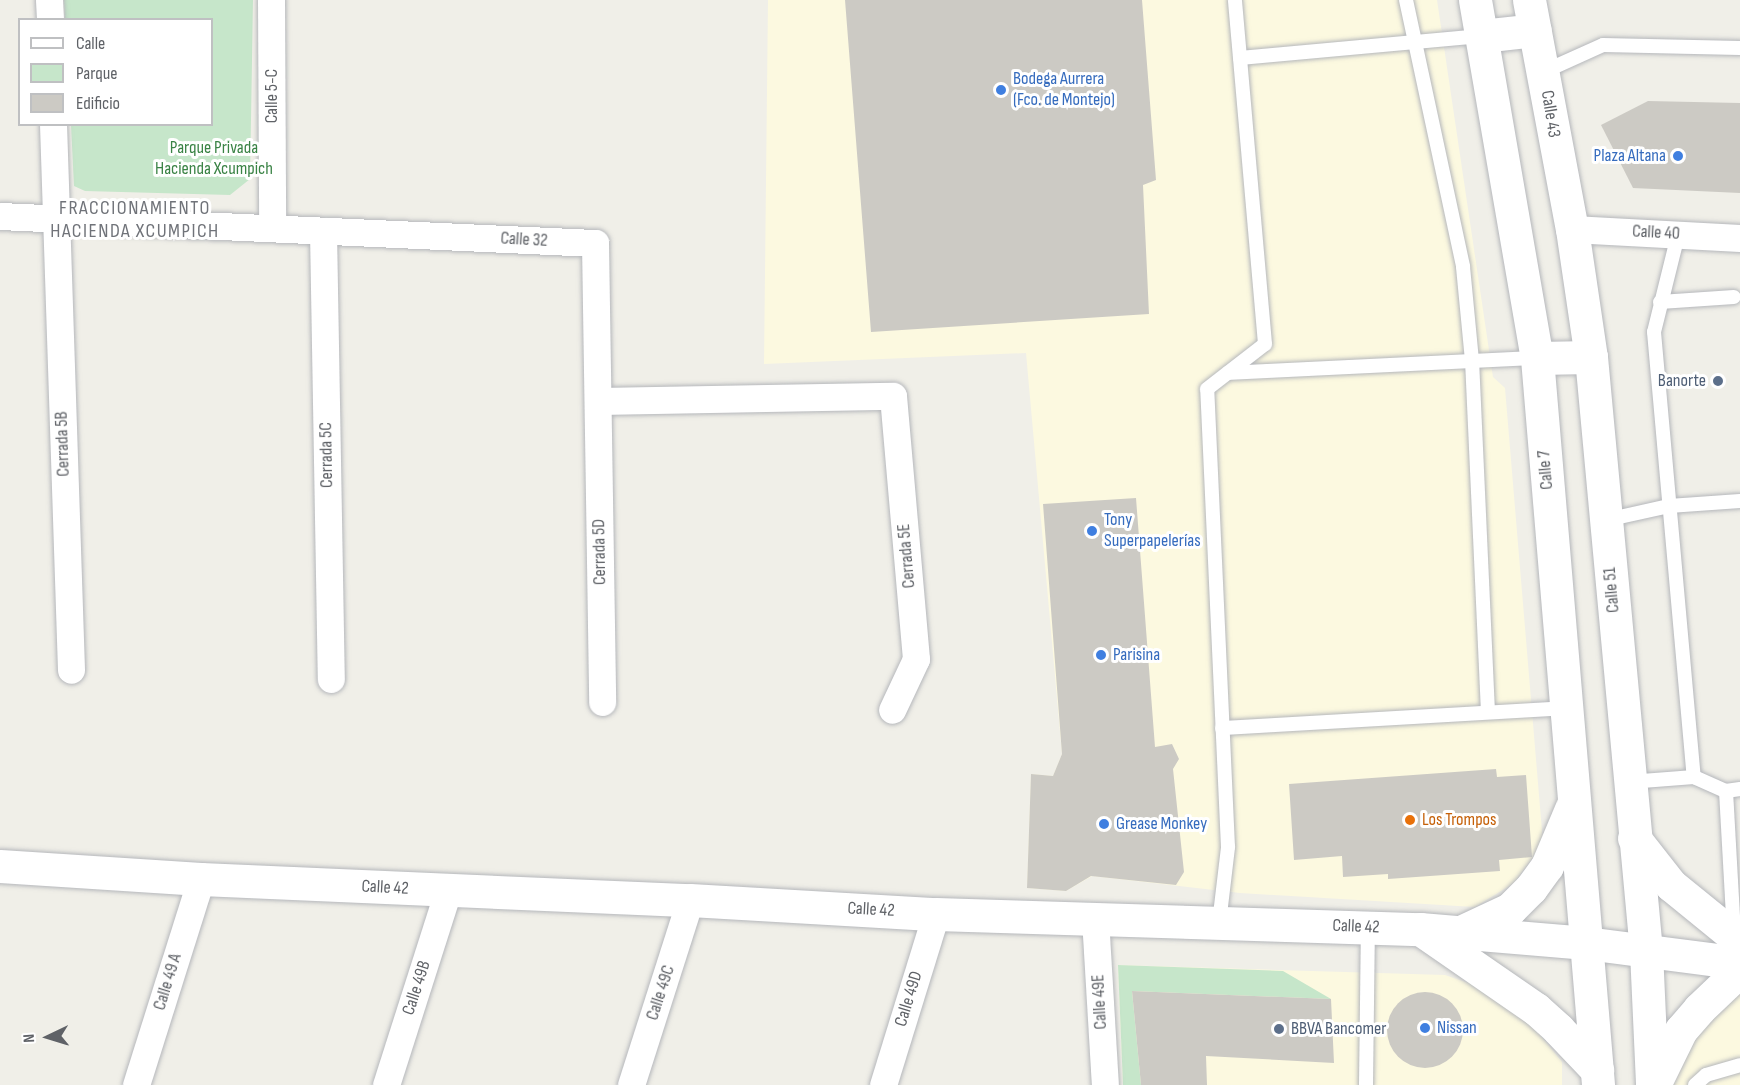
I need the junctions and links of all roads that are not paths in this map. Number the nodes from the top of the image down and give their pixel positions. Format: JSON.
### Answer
{"nodes":[{"id":1,"x":49,"y":0,"type":"edge"},
{"id":2,"x":272,"y":0,"type":"edge"},
{"id":3,"x":1235,"y":0,"type":"edge"},
{"id":4,"x":1406,"y":0,"type":"edge"},
{"id":5,"x":1475,"y":0,"type":"edge"},
{"id":6,"x":1532,"y":15,"type":"edge"},
{"id":7,"x":50,"y":18,"type":"edge"},
{"id":8,"x":1481,"y":36,"type":"junction"},
{"id":9,"x":1415,"y":43,"type":"junction"},
{"id":10,"x":1740,"y":48,"type":"edge"},
{"id":11,"x":1240,"y":58,"type":"junction"},
{"id":12,"x":1543,"y":72,"type":"junction"},
{"id":13,"x":53,"y":126,"type":"edge"},
{"id":14,"x":0,"y":216,"type":"edge"},
{"id":15,"x":56,"y":218,"type":"junction"},
{"id":16,"x":272,"y":228,"type":"junction"},
{"id":17,"x":1572,"y":229,"type":"junction"},
{"id":18,"x":323,"y":231,"type":"junction"},
{"id":19,"x":1678,"y":235,"type":"junction"},
{"id":20,"x":1740,"y":238,"type":"edge"},
{"id":21,"x":1734,"y":297,"type":"dead end"},
{"id":22,"x":1660,"y":302,"type":"junction"},
{"id":23,"x":1591,"y":357,"type":"junction"},
{"id":24,"x":1537,"y":358,"type":"junction"},
{"id":25,"x":1472,"y":360,"type":"junction"},
{"id":26,"x":1228,"y":373,"type":"junction"},
{"id":27,"x":598,"y":402,"type":"junction"},
{"id":28,"x":1740,"y":501,"type":"edge"},
{"id":29,"x":1669,"y":506,"type":"junction"},
{"id":30,"x":1605,"y":520,"type":"junction"},
{"id":31,"x":71,"y":670,"type":"dead end"},
{"id":32,"x":332,"y":679,"type":"dead end"},
{"id":33,"x":602,"y":702,"type":"dead end"},
{"id":34,"x":1565,"y":708,"type":"junction"},
{"id":35,"x":892,"y":710,"type":"dead end"},
{"id":36,"x":1488,"y":712,"type":"junction"},
{"id":37,"x":1222,"y":728,"type":"junction"},
{"id":38,"x":1694,"y":777,"type":"junction"},
{"id":39,"x":1629,"y":782,"type":"junction"},
{"id":40,"x":1733,"y":790,"type":"edge"},
{"id":41,"x":1573,"y":804,"type":"junction"},
{"id":42,"x":1634,"y":838,"type":"junction"},
{"id":43,"x":0,"y":866,"type":"edge"},
{"id":44,"x":201,"y":879,"type":"junction"},
{"id":45,"x":448,"y":891,"type":"junction"},
{"id":46,"x":690,"y":900,"type":"junction"},
{"id":47,"x":936,"y":914,"type":"junction"},
{"id":48,"x":1095,"y":918,"type":"junction"},
{"id":49,"x":1219,"y":922,"type":"junction"},
{"id":50,"x":1368,"y":927,"type":"junction"},
{"id":51,"x":1420,"y":929,"type":"junction"},
{"id":52,"x":1462,"y":932,"type":"junction"},
{"id":53,"x":1586,"y":943,"type":"junction"},
{"id":54,"x":1738,"y":947,"type":"edge"},
{"id":55,"x":1646,"y":951,"type":"junction"},
{"id":56,"x":1740,"y":970,"type":"edge"},
{"id":57,"x":1740,"y":1065,"type":"edge"},
{"id":58,"x":1597,"y":1077,"type":"edge"},
{"id":59,"x":136,"y":1085,"type":"edge"},
{"id":60,"x":386,"y":1085,"type":"edge"},
{"id":61,"x":631,"y":1085,"type":"edge"},
{"id":62,"x":883,"y":1085,"type":"edge"},
{"id":63,"x":1105,"y":1085,"type":"edge"},
{"id":64,"x":1366,"y":1085,"type":"edge"},
{"id":65,"x":1653,"y":1085,"type":"edge"},
{"id":66,"x":1695,"y":1085,"type":"edge"}],
"edges":[{"from":1,"to":7,"type":"street"},
{"from":2,"to":16,"type":"street","name":"Calle 5-C"},
{"from":3,"to":11,"type":"lane"},
{"from":4,"to":9,"type":"lane"},
{"from":5,"to":8,"type":"main road","name":"Calle 7"},
{"from":6,"to":8,"type":"main road"},
{"from":6,"to":12,"type":"main road","name":"Calle 43"},
{"from":8,"to":9,"type":"lane"},
{"from":8,"to":24,"type":"main road","name":"Calle 7"},
{"from":9,"to":11,"type":"lane"},
{"from":9,"to":25,"type":"lane"},
{"from":10,"to":12,"type":"lane"},
{"from":11,"to":26,"type":"lane"},
{"from":12,"to":17,"type":"main road","name":"Calle 43"},
{"from":13,"to":15,"type":"street","name":"Cerrada 5B"},
{"from":14,"to":15,"type":"street","name":"Calle 32"},
{"from":15,"to":16,"type":"street","name":"Calle 32"},
{"from":15,"to":31,"type":"street","name":"Cerrada 5B"},
{"from":16,"to":18,"type":"street","name":"Calle 32"},
{"from":17,"to":19,"type":"street","name":"Calle 40"},
{"from":17,"to":23,"type":"main road","name":"Calle 51"},
{"from":18,"to":27,"type":"street","name":"Calle 32"},
{"from":18,"to":32,"type":"street","name":"Cerrada 5C"},
{"from":19,"to":20,"type":"street","name":"Calle 40"},
{"from":19,"to":22,"type":"lane"},
{"from":21,"to":22,"type":"lane"},
{"from":22,"to":29,"type":"lane"},
{"from":23,"to":24,"type":"main road"},
{"from":23,"to":30,"type":"main road","name":"Calle 51"},
{"from":24,"to":25,"type":"lane"},
{"from":24,"to":34,"type":"main road","name":"Calle 7"},
{"from":25,"to":26,"type":"lane"},
{"from":25,"to":36,"type":"lane"},
{"from":26,"to":37,"type":"lane"},
{"from":27,"to":33,"type":"street","name":"Cerrada 5D"},
{"from":27,"to":35,"type":"street","name":"Cerrada 5E"},
{"from":28,"to":29,"type":"lane"},
{"from":29,"to":30,"type":"lane"},
{"from":29,"to":38,"type":"lane"},
{"from":30,"to":39,"type":"main road","name":"Calle 51"},
{"from":34,"to":36,"type":"lane"},
{"from":34,"to":41,"type":"main road","name":"Calle 7"},
{"from":36,"to":37,"type":"lane"},
{"from":37,"to":49,"type":"lane"},
{"from":38,"to":39,"type":"lane"},
{"from":38,"to":40,"type":"lane"},
{"from":39,"to":42,"type":"main road","name":"Calle 51"},
{"from":40,"to":54,"type":"lane"},
{"from":41,"to":52,"type":"main road"},
{"from":41,"to":53,"type":"main road","name":"Calle 7"},
{"from":42,"to":54,"type":"main road"},
{"from":42,"to":55,"type":"main road","name":"Calle 51"},
{"from":43,"to":44,"type":"main road","name":"Calle 42"},
{"from":44,"to":45,"type":"main road","name":"Calle 42"},
{"from":44,"to":59,"type":"street","name":"Calle 49 A"},
{"from":45,"to":46,"type":"main road","name":"Calle 42"},
{"from":45,"to":60,"type":"street","name":"Calle 49B"},
{"from":46,"to":47,"type":"main road","name":"Calle 42"},
{"from":46,"to":61,"type":"street","name":"Calle 49C"},
{"from":47,"to":48,"type":"main road","name":"Calle 42"},
{"from":47,"to":62,"type":"street","name":"Calle 49D"},
{"from":48,"to":49,"type":"main road","name":"Calle 42"},
{"from":48,"to":63,"type":"street","name":"Calle 49E"},
{"from":49,"to":50,"type":"main road","name":"Calle 42"},
{"from":50,"to":51,"type":"main road","name":"Calle 42"},
{"from":50,"to":64,"type":"lane"},
{"from":51,"to":52,"type":"main road","name":"Calle 42"},
{"from":51,"to":58,"type":"main road"},
{"from":52,"to":53,"type":"main road","name":"Calle 42"},
{"from":53,"to":55,"type":"main road","name":"Calle 42"},
{"from":53,"to":58,"type":"main road","name":"Calle 7"},
{"from":54,"to":55,"type":"main road","name":"Calle 42"},
{"from":55,"to":65,"type":"main road","name":"Calle 51"},
{"from":56,"to":65,"type":"main road"},
{"from":57,"to":66,"type":"lane"}]}
